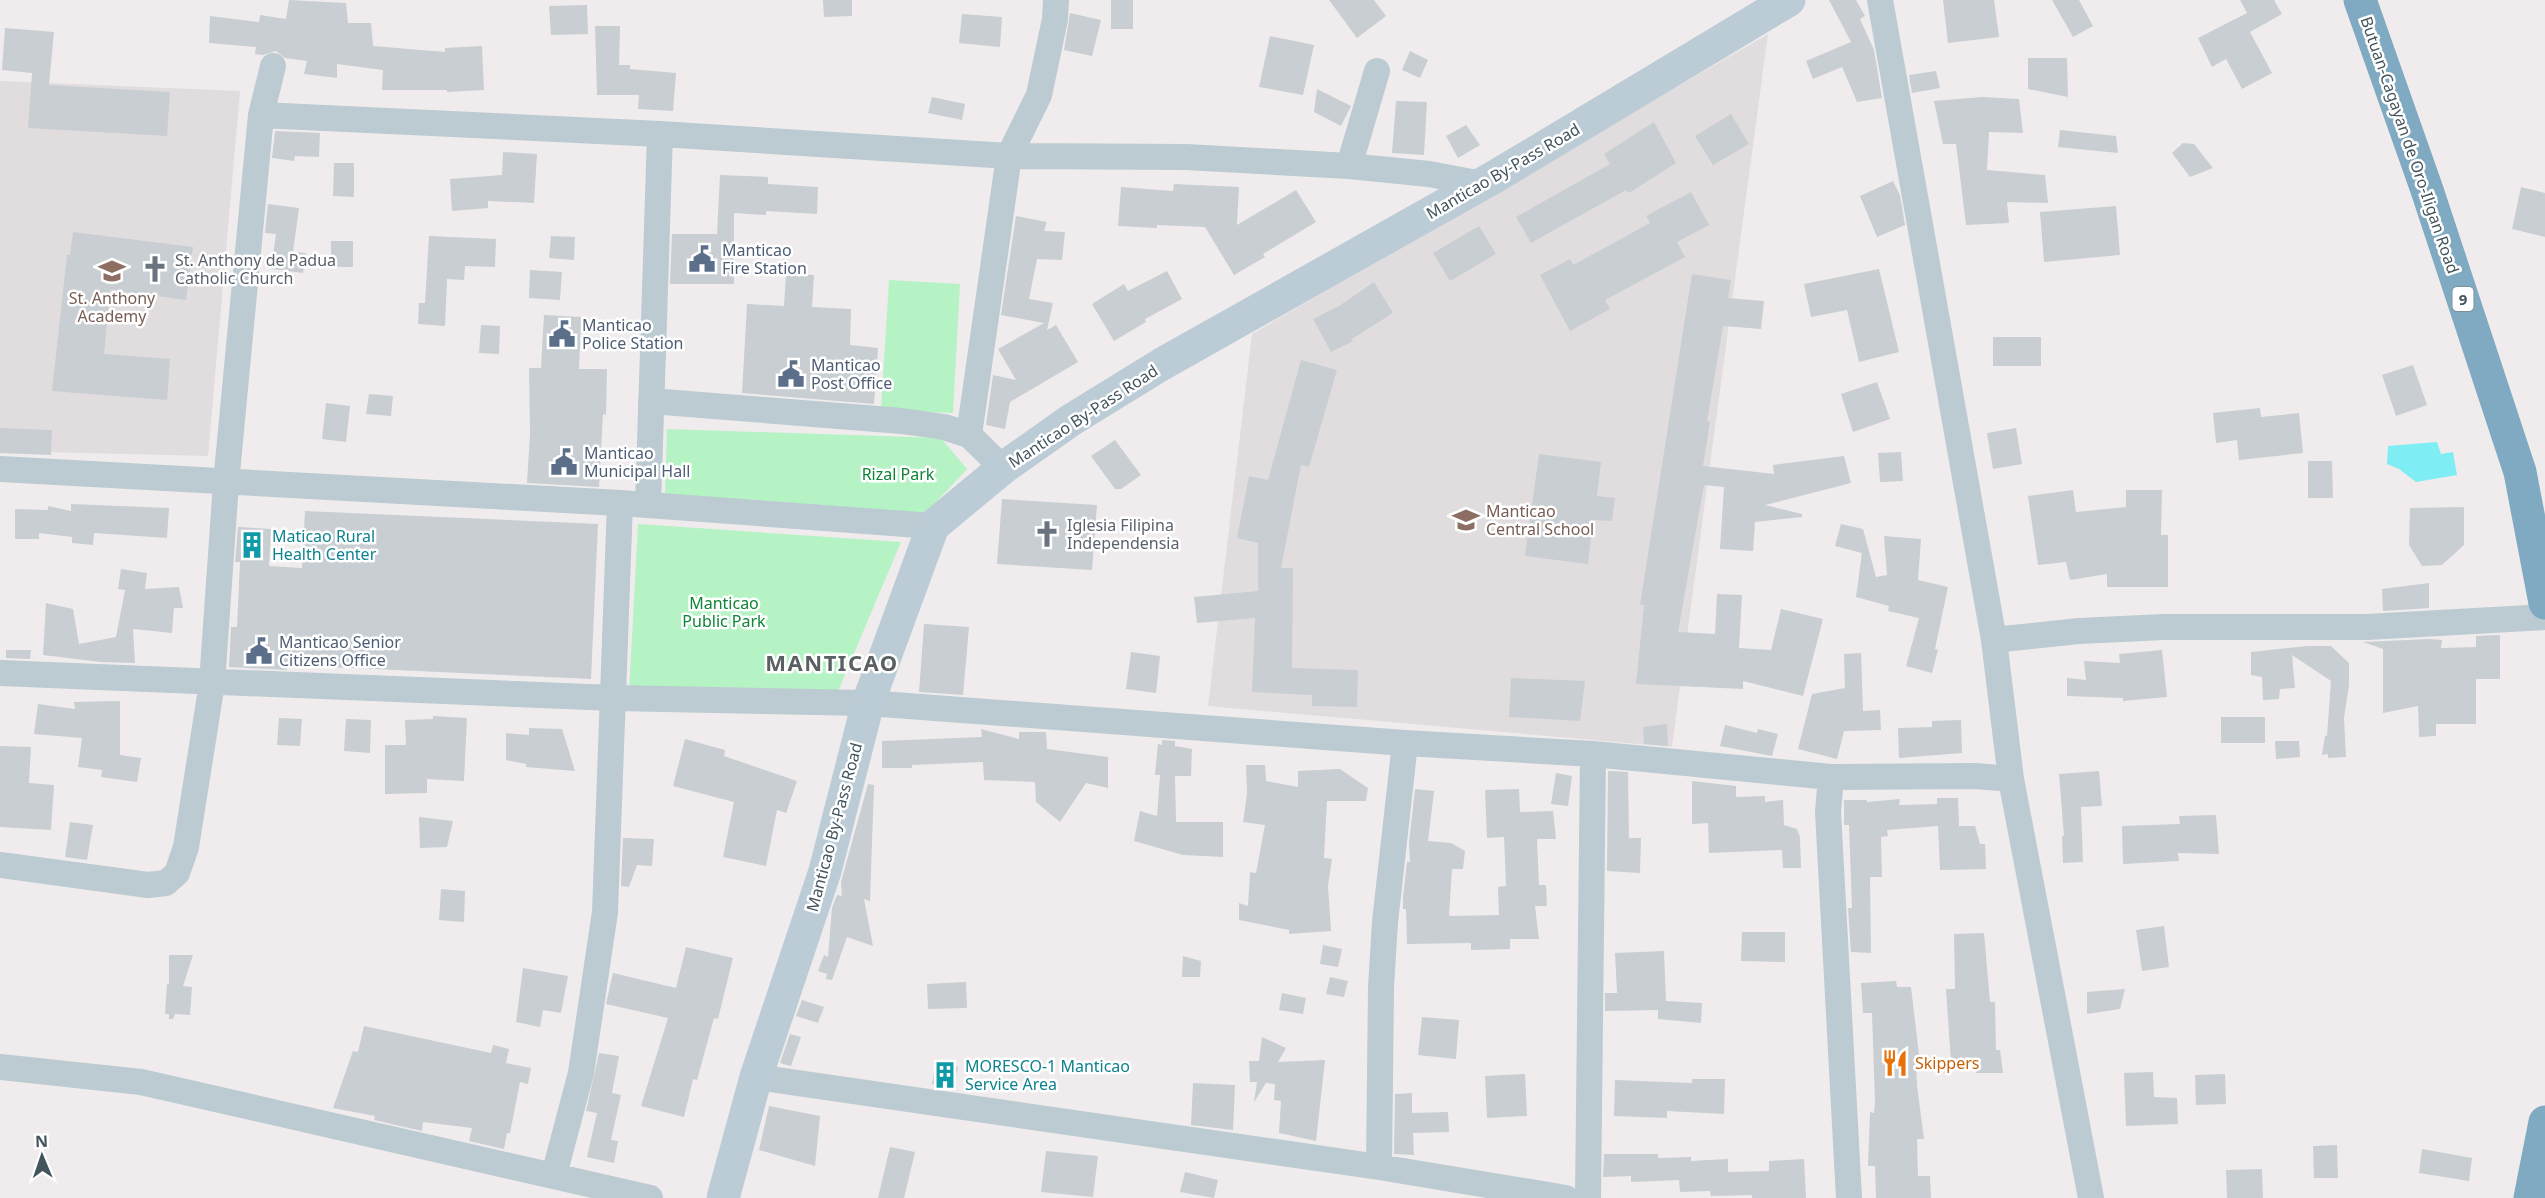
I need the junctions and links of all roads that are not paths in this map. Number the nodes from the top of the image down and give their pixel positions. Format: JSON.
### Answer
{"nodes":[{"id":1,"x":1056,"y":0,"type":"edge"},
{"id":2,"x":1789,"y":0,"type":"edge"},
{"id":3,"x":1880,"y":0,"type":"edge"},
{"id":4,"x":2360,"y":0,"type":"edge"},
{"id":5,"x":273,"y":66,"type":"dead end"},
{"id":6,"x":1377,"y":71,"type":"dead end"},
{"id":7,"x":261,"y":115,"type":"junction"},
{"id":8,"x":660,"y":134,"type":"junction"},
{"id":9,"x":1009,"y":156,"type":"junction"},
{"id":10,"x":1349,"y":166,"type":"junction"},
{"id":11,"x":1482,"y":184,"type":"junction"},
{"id":12,"x":651,"y":401,"type":"junction"},
{"id":13,"x":969,"y":435,"type":"junction"},
{"id":14,"x":1003,"y":468,"type":"junction"},
{"id":15,"x":0,"y":469,"type":"edge"},
{"id":16,"x":226,"y":483,"type":"junction"},
{"id":17,"x":620,"y":503,"type":"junction"},
{"id":18,"x":648,"y":505,"type":"junction"},
{"id":19,"x":933,"y":526,"type":"junction"},
{"id":20,"x":2545,"y":603,"type":"edge"},
{"id":21,"x":2545,"y":617,"type":"edge"},
{"id":22,"x":1994,"y":640,"type":"junction"},
{"id":23,"x":0,"y":673,"type":"edge"},
{"id":24,"x":212,"y":683,"type":"junction"},
{"id":25,"x":614,"y":698,"type":"junction"},
{"id":26,"x":868,"y":703,"type":"junction"},
{"id":27,"x":1405,"y":743,"type":"junction"},
{"id":28,"x":1593,"y":753,"type":"junction"},
{"id":29,"x":1831,"y":777,"type":"junction"},
{"id":30,"x":2011,"y":779,"type":"junction"},
{"id":31,"x":0,"y":866,"type":"edge"},
{"id":32,"x":0,"y":1067,"type":"edge"},
{"id":33,"x":756,"y":1077,"type":"junction"},
{"id":34,"x":2545,"y":1122,"type":"edge"},
{"id":35,"x":1379,"y":1167,"type":"junction"},
{"id":36,"x":554,"y":1175,"type":"junction"},
{"id":37,"x":1514,"y":1194,"type":"edge"},
{"id":38,"x":650,"y":1198,"type":"edge"},
{"id":39,"x":723,"y":1198,"type":"edge"},
{"id":40,"x":1566,"y":1198,"type":"edge"},
{"id":41,"x":1588,"y":1198,"type":"edge"},
{"id":42,"x":1849,"y":1198,"type":"edge"},
{"id":43,"x":2091,"y":1198,"type":"edge"},
{"id":44,"x":2530,"y":1198,"type":"edge"}],
"edges":[{"from":1,"to":9,"type":"street"},
{"from":2,"to":11,"type":"street","name":"Manticao By-Pass Road"},
{"from":3,"to":22,"type":"street"},
{"from":4,"to":20,"type":"highway","name":"Butuan-Cagayan de Oro-Iligan Road","number":"9"},
{"from":5,"to":7,"type":"street"},
{"from":6,"to":10,"type":"street"},
{"from":7,"to":8,"type":"street"},
{"from":7,"to":16,"type":"street"},
{"from":8,"to":9,"type":"street"},
{"from":8,"to":12,"type":"street"},
{"from":9,"to":10,"type":"street"},
{"from":9,"to":13,"type":"street"},
{"from":10,"to":11,"type":"street"},
{"from":11,"to":14,"type":"street","name":"Manticao By-Pass Road"},
{"from":12,"to":13,"type":"street"},
{"from":12,"to":18,"type":"street"},
{"from":13,"to":14,"type":"street"},
{"from":14,"to":19,"type":"street","name":"Manticao By-Pass Road"},
{"from":15,"to":16,"type":"street"},
{"from":16,"to":17,"type":"street"},
{"from":16,"to":24,"type":"street"},
{"from":17,"to":18,"type":"street"},
{"from":17,"to":25,"type":"street"},
{"from":18,"to":19,"type":"street"},
{"from":19,"to":26,"type":"street","name":"Manticao By-Pass Road"},
{"from":21,"to":22,"type":"street"},
{"from":22,"to":30,"type":"street"},
{"from":23,"to":24,"type":"street"},
{"from":24,"to":25,"type":"street"},
{"from":24,"to":31,"type":"street"},
{"from":25,"to":26,"type":"street"},
{"from":25,"to":36,"type":"street"},
{"from":26,"to":27,"type":"street"},
{"from":26,"to":33,"type":"street","name":"Manticao By-Pass Road"},
{"from":27,"to":28,"type":"street"},
{"from":27,"to":35,"type":"street"},
{"from":28,"to":29,"type":"street"},
{"from":28,"to":41,"type":"street"},
{"from":29,"to":30,"type":"street"},
{"from":29,"to":42,"type":"street"},
{"from":30,"to":43,"type":"street"},
{"from":32,"to":36,"type":"street"},
{"from":33,"to":35,"type":"street"},
{"from":33,"to":39,"type":"street","name":"Manticao By-Pass Road"},
{"from":34,"to":44,"type":"highway"},
{"from":35,"to":37,"type":"street"},
{"from":36,"to":38,"type":"street"},
{"from":37,"to":40,"type":"street"}]}
